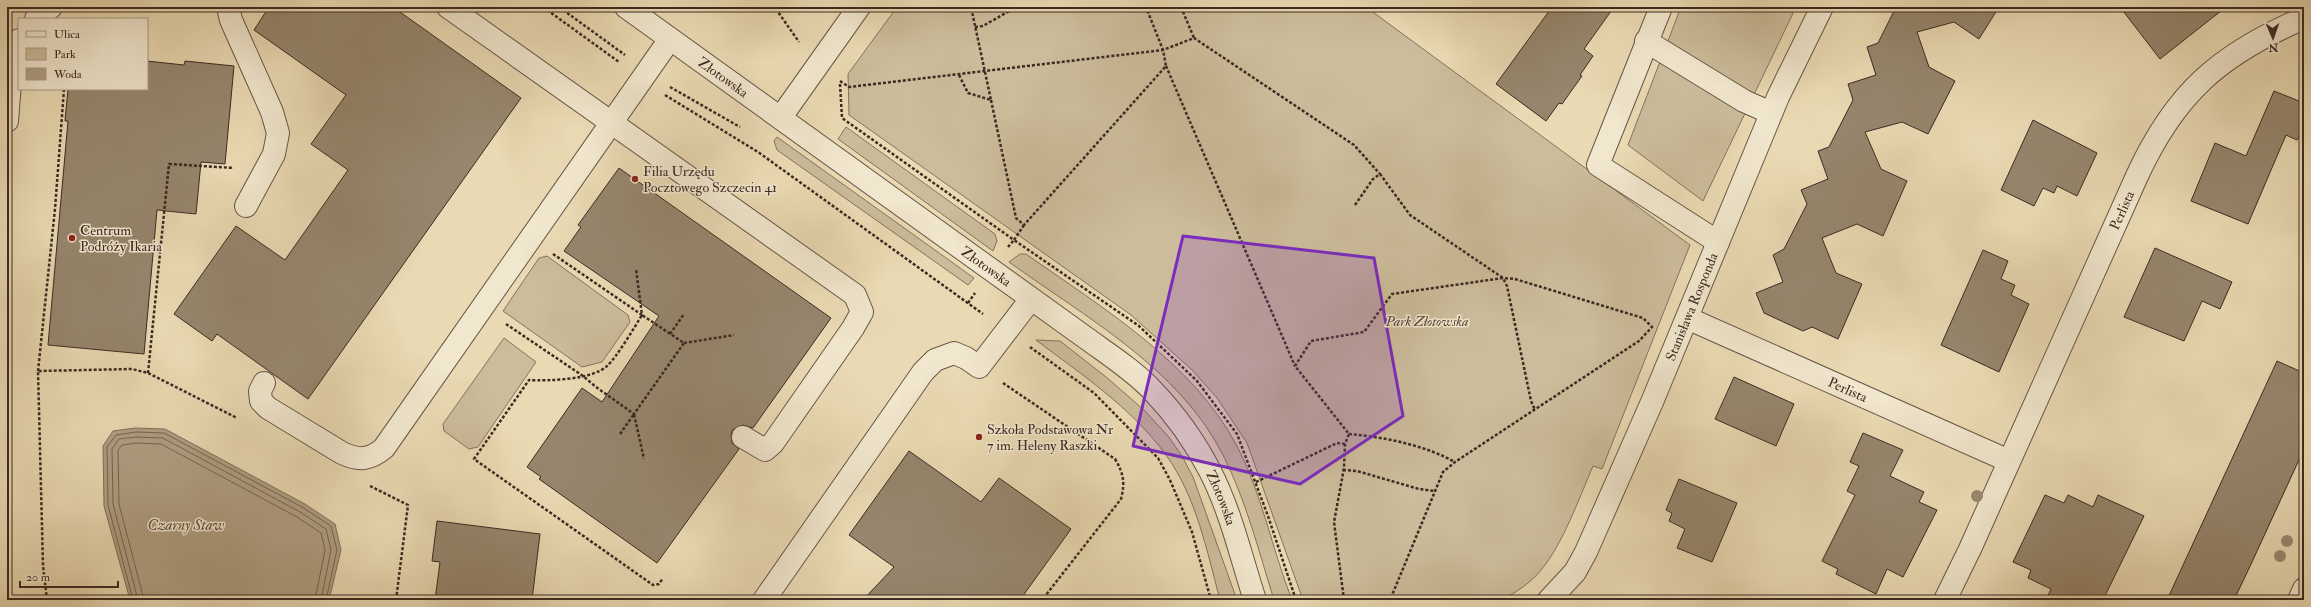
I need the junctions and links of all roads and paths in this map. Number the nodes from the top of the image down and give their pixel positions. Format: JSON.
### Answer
{"nodes":[{"id":1,"x":51,"y":7,"type":"edge"},
{"id":2,"x":228,"y":7,"type":"edge"},
{"id":3,"x":448,"y":7,"type":"edge"},
{"id":4,"x":543,"y":7,"type":"edge"},
{"id":5,"x":559,"y":7,"type":"edge"},
{"id":6,"x":626,"y":7,"type":"edge"},
{"id":7,"x":770,"y":7,"type":"edge"},
{"id":8,"x":859,"y":7,"type":"edge"},
{"id":9,"x":971,"y":7,"type":"edge"},
{"id":10,"x":1016,"y":7,"type":"edge"},
{"id":11,"x":1146,"y":7,"type":"edge"},
{"id":12,"x":1181,"y":7,"type":"edge"},
{"id":13,"x":1661,"y":7,"type":"edge"},
{"id":14,"x":1822,"y":7,"type":"edge"},
{"id":15,"x":37,"y":18,"type":"edge"},
{"id":16,"x":2304,"y":18,"type":"edge"},
{"id":17,"x":975,"y":28,"type":"junction"},
{"id":18,"x":1194,"y":38,"type":"junction"},
{"id":19,"x":670,"y":39,"type":"junction"},
{"id":20,"x":1646,"y":41,"type":"junction"},
{"id":21,"x":18,"y":42,"type":"edge"},
{"id":22,"x":1163,"y":50,"type":"junction"},
{"id":23,"x":628,"y":56,"type":"dead end"},
{"id":24,"x":623,"y":65,"type":"dead end"},
{"id":25,"x":817,"y":66,"type":"junction"},
{"id":26,"x":1166,"y":66,"type":"junction"},
{"id":27,"x":985,"y":72,"type":"junction"},
{"id":28,"x":959,"y":75,"type":"junction"},
{"id":29,"x":840,"y":81,"type":"junction"},
{"id":30,"x":664,"y":83,"type":"dead end"},
{"id":31,"x":64,"y":90,"type":"edge"},
{"id":32,"x":659,"y":90,"type":"dead end"},
{"id":33,"x":990,"y":100,"type":"junction"},
{"id":34,"x":1771,"y":113,"type":"junction"},
{"id":35,"x":781,"y":117,"type":"junction"},
{"id":36,"x":7,"y":121,"type":"edge"},
{"id":37,"x":611,"y":123,"type":"junction"},
{"id":38,"x":746,"y":130,"type":"dead end"},
{"id":39,"x":237,"y":168,"type":"dead end"},
{"id":40,"x":1380,"y":174,"type":"junction"},
{"id":41,"x":1356,"y":205,"type":"dead end"},
{"id":42,"x":246,"y":206,"type":"dead end"},
{"id":43,"x":1024,"y":225,"type":"junction"},
{"id":44,"x":531,"y":238,"type":"junction"},
{"id":45,"x":1718,"y":242,"type":"junction"},
{"id":46,"x":636,"y":269,"type":"dead end"},
{"id":47,"x":1503,"y":278,"type":"junction"},
{"id":48,"x":970,"y":292,"type":"dead end"},
{"id":49,"x":974,"y":295,"type":"dead end"},
{"id":50,"x":1031,"y":299,"type":"junction"},
{"id":51,"x":482,"y":308,"type":"junction"},
{"id":52,"x":684,"y":314,"type":"dead end"},
{"id":53,"x":642,"y":315,"type":"junction"},
{"id":54,"x":1687,"y":318,"type":"junction"},
{"id":55,"x":1007,"y":331,"type":"junction"},
{"id":56,"x":670,"y":334,"type":"junction"},
{"id":57,"x":734,"y":335,"type":"dead end"},
{"id":58,"x":684,"y":343,"type":"junction"},
{"id":59,"x":1295,"y":366,"type":"junction"},
{"id":60,"x":979,"y":368,"type":"junction"},
{"id":61,"x":38,"y":371,"type":"junction"},
{"id":62,"x":148,"y":373,"type":"junction"},
{"id":63,"x":583,"y":376,"type":"junction"},
{"id":64,"x":264,"y":383,"type":"dead end"},
{"id":65,"x":1535,"y":410,"type":"junction"},
{"id":66,"x":634,"y":414,"type":"junction"},
{"id":67,"x":239,"y":420,"type":"dead end"},
{"id":68,"x":620,"y":434,"type":"dead end"},
{"id":69,"x":1349,"y":434,"type":"junction"},
{"id":70,"x":743,"y":437,"type":"dead end"},
{"id":71,"x":1345,"y":444,"type":"junction"},
{"id":72,"x":644,"y":459,"type":"dead end"},
{"id":73,"x":2010,"y":461,"type":"junction"},
{"id":74,"x":1455,"y":462,"type":"junction"},
{"id":75,"x":1343,"y":470,"type":"junction"},
{"id":76,"x":1256,"y":482,"type":"dead end"},
{"id":77,"x":366,"y":484,"type":"dead end"},
{"id":78,"x":1435,"y":491,"type":"junction"},
{"id":79,"x":663,"y":578,"type":"dead end"},
{"id":80,"x":2304,"y":589,"type":"edge"},
{"id":81,"x":47,"y":600,"type":"edge"},
{"id":82,"x":396,"y":600,"type":"edge"},
{"id":83,"x":764,"y":600,"type":"edge"},
{"id":84,"x":1042,"y":600,"type":"edge"},
{"id":85,"x":1211,"y":600,"type":"edge"},
{"id":86,"x":1255,"y":600,"type":"edge"},
{"id":87,"x":1344,"y":600,"type":"edge"},
{"id":88,"x":1390,"y":600,"type":"edge"},
{"id":89,"x":1549,"y":600,"type":"edge"},
{"id":90,"x":1944,"y":600,"type":"edge"},
{"id":91,"x":2299,"y":600,"type":"edge"}],
"edges":[{"from":1,"to":15,"type":"street"},
{"from":2,"to":42,"type":"street"},
{"from":3,"to":37,"type":"street"},
{"from":4,"to":24,"type":"path"},
{"from":5,"to":23,"type":"path"},
{"from":6,"to":19,"type":"street","name":"Złotowska"},
{"from":7,"to":25,"type":"path"},
{"from":8,"to":25,"type":"street"},
{"from":9,"to":17,"type":"path"},
{"from":10,"to":17,"type":"path"},
{"from":11,"to":22,"type":"path"},
{"from":12,"to":18,"type":"path"},
{"from":13,"to":20,"type":"street"},
{"from":14,"to":34,"type":"street","name":"Stanisława Rosponda"},
{"from":16,"to":73,"type":"street","name":"Perlista"},
{"from":17,"to":27,"type":"path"},
{"from":18,"to":22,"type":"path"},
{"from":18,"to":40,"type":"path"},
{"from":19,"to":35,"type":"street","name":"Złotowska"},
{"from":19,"to":37,"type":"street"},
{"from":20,"to":34,"type":"street"},
{"from":20,"to":45,"type":"street"},
{"from":21,"to":36,"type":"street"},
{"from":22,"to":26,"type":"path"},
{"from":22,"to":27,"type":"path"},
{"from":25,"to":29,"type":"path"},
{"from":25,"to":35,"type":"street"},
{"from":26,"to":43,"type":"path"},
{"from":26,"to":59,"type":"path"},
{"from":27,"to":28,"type":"path"},
{"from":27,"to":33,"type":"path"},
{"from":28,"to":29,"type":"path"},
{"from":28,"to":33,"type":"path"},
{"from":29,"to":43,"type":"path"},
{"from":30,"to":38,"type":"path"},
{"from":31,"to":61,"type":"path"},
{"from":32,"to":55,"type":"path"},
{"from":33,"to":43,"type":"path"},
{"from":34,"to":45,"type":"street","name":"Stanisława Rosponda"},
{"from":35,"to":50,"type":"street","name":"Złotowska"},
{"from":37,"to":44,"type":"street"},
{"from":37,"to":70,"type":"street"},
{"from":39,"to":62,"type":"path"},
{"from":40,"to":41,"type":"path"},
{"from":40,"to":47,"type":"path"},
{"from":44,"to":51,"type":"street"},
{"from":44,"to":53,"type":"path"},
{"from":45,"to":54,"type":"street","name":"Stanisława Rosponda"},
{"from":46,"to":53,"type":"path"},
{"from":47,"to":59,"type":"path"},
{"from":47,"to":65,"type":"path"},
{"from":47,"to":65,"type":"path"},
{"from":48,"to":49,"type":"path"},
{"from":50,"to":55,"type":"street"},
{"from":50,"to":86,"type":"street","name":"Złotowska"},
{"from":51,"to":63,"type":"path"},
{"from":51,"to":64,"type":"street"},
{"from":52,"to":56,"type":"path"},
{"from":53,"to":56,"type":"path"},
{"from":53,"to":63,"type":"path"},
{"from":54,"to":73,"type":"street","name":"Perlista"},
{"from":54,"to":89,"type":"street","name":"Stanisława Rosponda"},
{"from":55,"to":60,"type":"street"},
{"from":55,"to":85,"type":"path"},
{"from":56,"to":58,"type":"path"},
{"from":57,"to":58,"type":"path"},
{"from":58,"to":66,"type":"path"},
{"from":59,"to":69,"type":"path"},
{"from":60,"to":83,"type":"street"},
{"from":60,"to":84,"type":"path"},
{"from":61,"to":62,"type":"path"},
{"from":61,"to":81,"type":"path"},
{"from":62,"to":67,"type":"path"},
{"from":63,"to":66,"type":"path"},
{"from":63,"to":79,"type":"path"},
{"from":65,"to":74,"type":"path"},
{"from":66,"to":68,"type":"path"},
{"from":66,"to":72,"type":"path"},
{"from":69,"to":71,"type":"path"},
{"from":69,"to":74,"type":"path"},
{"from":71,"to":75,"type":"path"},
{"from":71,"to":76,"type":"path"},
{"from":73,"to":90,"type":"street","name":"Perlista"},
{"from":74,"to":78,"type":"path"},
{"from":75,"to":78,"type":"path"},
{"from":75,"to":87,"type":"path"},
{"from":77,"to":82,"type":"path"},
{"from":78,"to":88,"type":"path"},
{"from":80,"to":91,"type":"street"}]}
